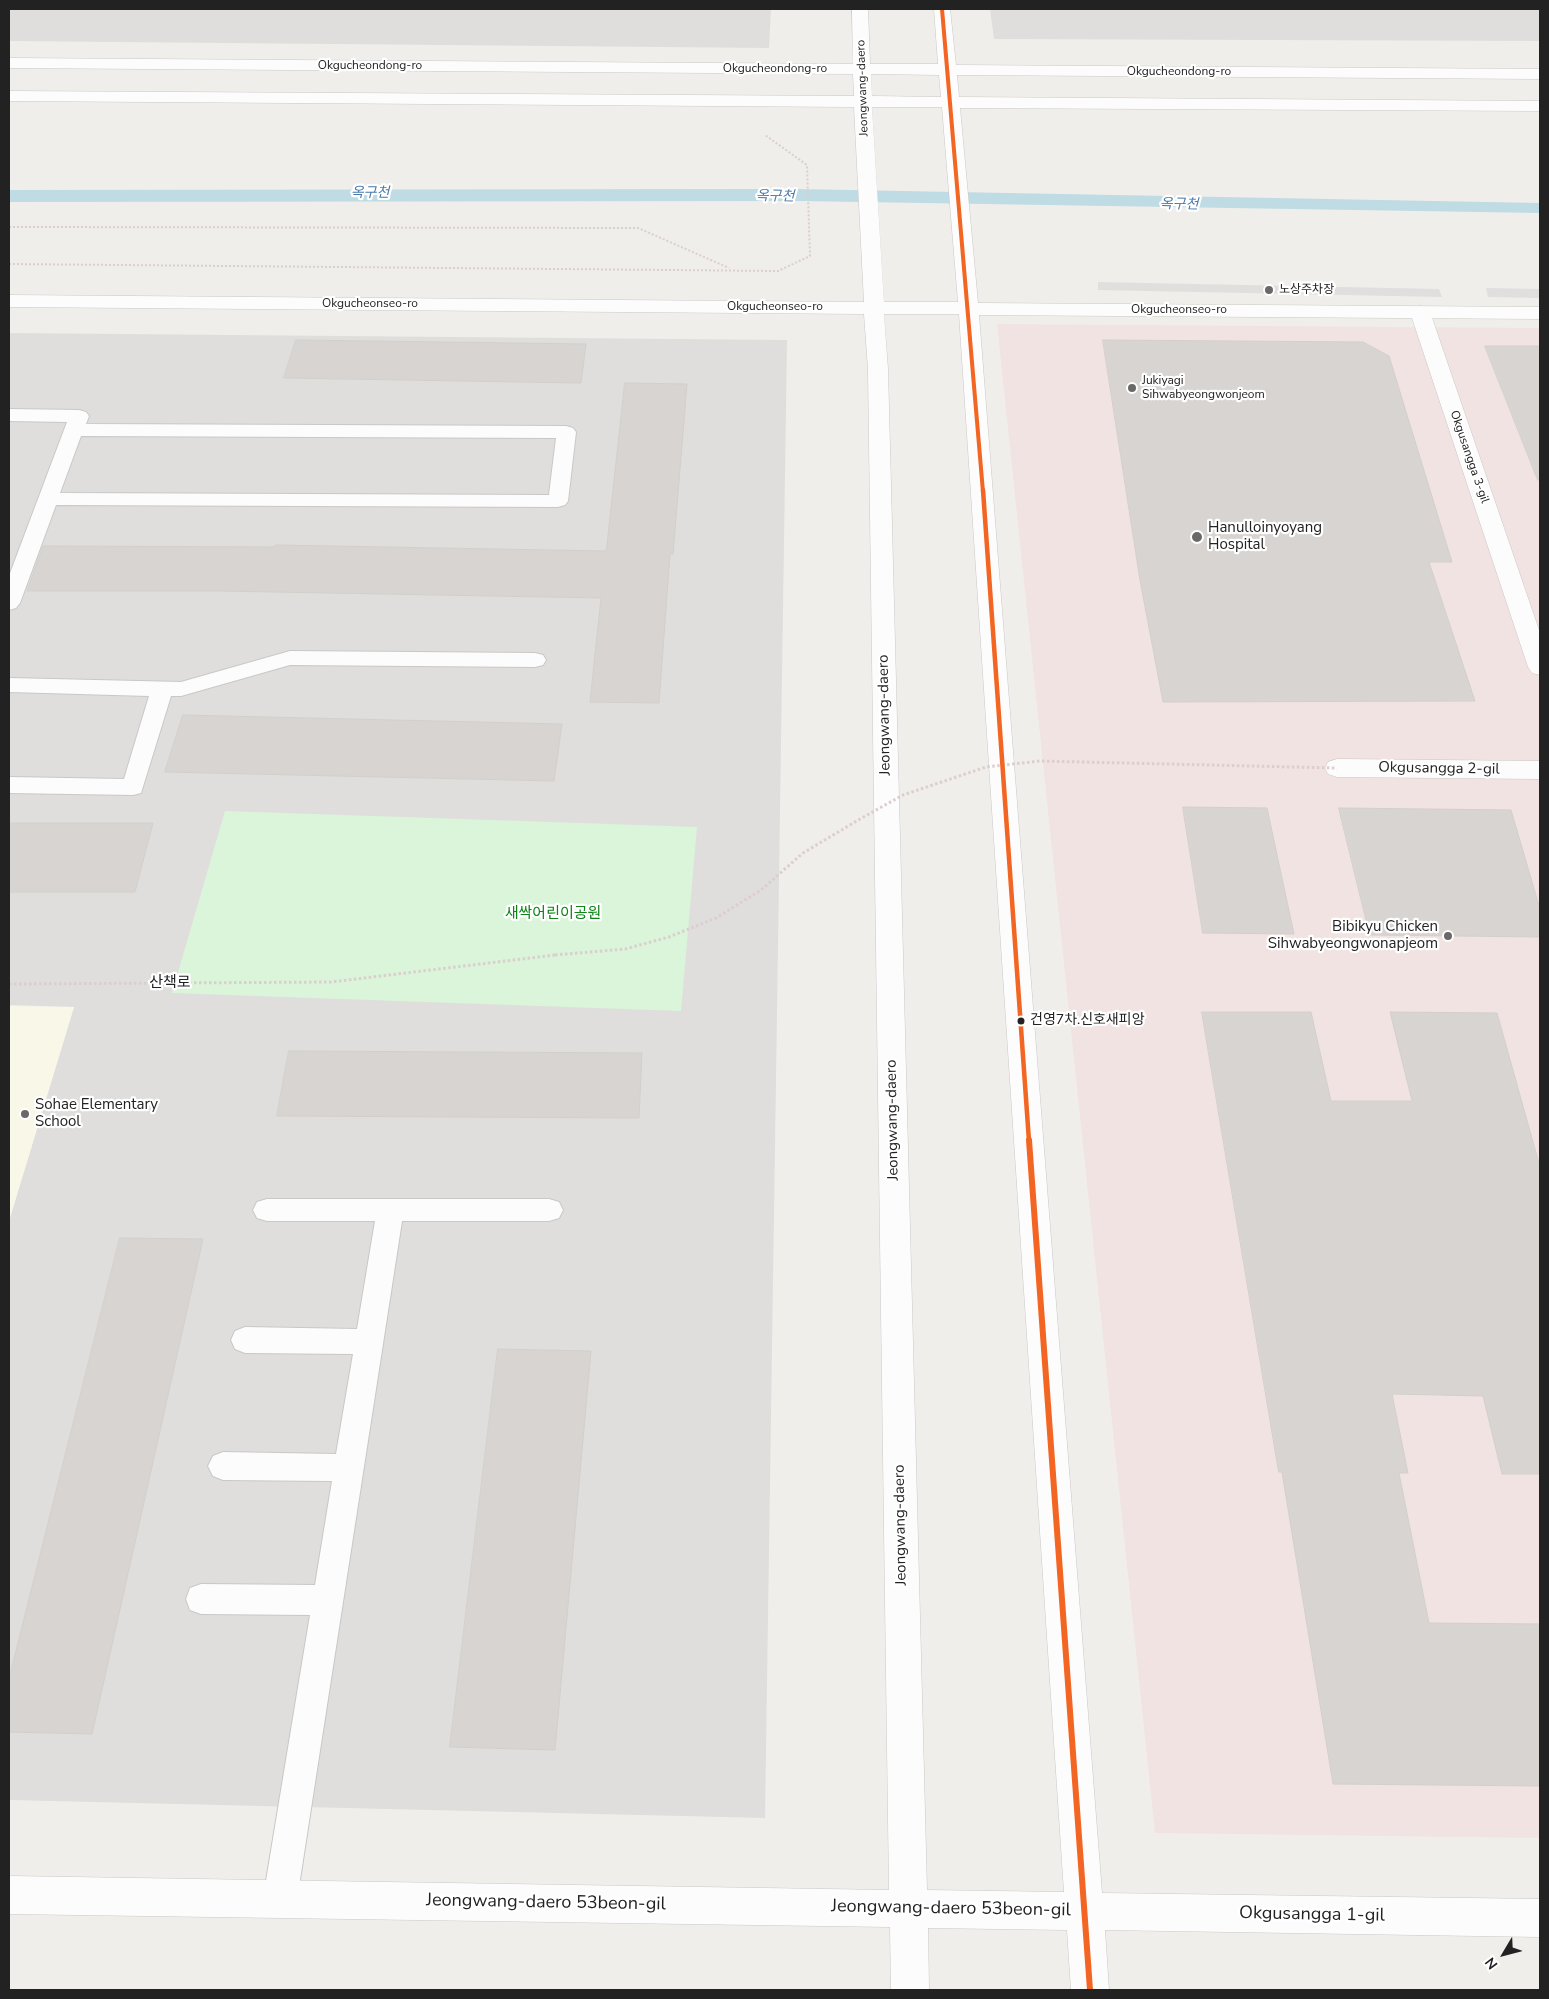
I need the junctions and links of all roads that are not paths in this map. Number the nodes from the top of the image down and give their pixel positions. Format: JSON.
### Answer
{"nodes":[{"id":1,"x":860,"y":9,"type":"edge"},
{"id":2,"x":942,"y":9,"type":"edge"},
{"id":3,"x":9,"y":63,"type":"edge"},
{"id":4,"x":862,"y":69,"type":"junction"},
{"id":5,"x":947,"y":70,"type":"junction"},
{"id":6,"x":1540,"y":74,"type":"edge"},
{"id":7,"x":9,"y":96,"type":"edge"},
{"id":8,"x":863,"y":102,"type":"junction"},
{"id":9,"x":950,"y":102,"type":"junction"},
{"id":10,"x":1540,"y":106,"type":"edge"},
{"id":11,"x":9,"y":302,"type":"edge"},
{"id":12,"x":874,"y":308,"type":"junction"},
{"id":13,"x":968,"y":309,"type":"junction"},
{"id":14,"x":1420,"y":312,"type":"junction"},
{"id":15,"x":1540,"y":313,"type":"edge"},
{"id":16,"x":9,"y":415,"type":"edge"},
{"id":17,"x":74,"y":430,"type":"junction"},
{"id":18,"x":48,"y":499,"type":"junction"},
{"id":19,"x":10,"y":598,"type":"edge"},
{"id":20,"x":1529,"y":602,"type":"edge"},
{"id":21,"x":535,"y":660,"type":"dead end"},
{"id":22,"x":1540,"y":667,"type":"edge"},
{"id":23,"x":9,"y":685,"type":"edge"},
{"id":24,"x":162,"y":689,"type":"junction"},
{"id":25,"x":1337,"y":768,"type":"road end"},
{"id":26,"x":1540,"y":770,"type":"edge"},
{"id":27,"x":9,"y":785,"type":"edge"},
{"id":28,"x":267,"y":1210,"type":"dead end"},
{"id":29,"x":390,"y":1210,"type":"junction"},
{"id":30,"x":549,"y":1210,"type":"dead end"},
{"id":31,"x":245,"y":1340,"type":"dead end"},
{"id":32,"x":368,"y":1342,"type":"junction"},
{"id":33,"x":223,"y":1466,"type":"dead end"},
{"id":34,"x":348,"y":1468,"type":"junction"},
{"id":35,"x":201,"y":1599,"type":"dead end"},
{"id":36,"x":328,"y":1600,"type":"junction"},
{"id":37,"x":9,"y":1895,"type":"edge"},
{"id":38,"x":280,"y":1899,"type":"junction"},
{"id":39,"x":908,"y":1908,"type":"junction"},
{"id":40,"x":1084,"y":1912,"type":"junction"},
{"id":41,"x":1540,"y":1918,"type":"edge"},
{"id":42,"x":910,"y":1990,"type":"edge"},
{"id":43,"x":1090,"y":1990,"type":"edge"}],
"edges":[{"from":1,"to":4,"type":"street","name":"Jeongwang-daero"},
{"from":2,"to":5,"type":"street"},
{"from":3,"to":4,"type":"street","name":"Okgucheondong-ro"},
{"from":4,"to":5,"type":"street","name":"Okgucheondong-ro"},
{"from":4,"to":8,"type":"street","name":"Jeongwang-daero"},
{"from":5,"to":6,"type":"street","name":"Okgucheondong-ro"},
{"from":5,"to":9,"type":"street"},
{"from":7,"to":8,"type":"street"},
{"from":8,"to":9,"type":"street"},
{"from":8,"to":12,"type":"street","name":"Jeongwang-daero"},
{"from":9,"to":10,"type":"street"},
{"from":9,"to":13,"type":"street"},
{"from":11,"to":12,"type":"street","name":"Okgucheonseo-ro"},
{"from":12,"to":13,"type":"street","name":"Okgucheonseo-ro"},
{"from":12,"to":39,"type":"street","name":"Jeongwang-daero"},
{"from":13,"to":14,"type":"street","name":"Okgucheonseo-ro"},
{"from":13,"to":40,"type":"street"},
{"from":14,"to":15,"type":"street","name":"Okgucheonseo-ro"},
{"from":14,"to":20,"type":"street","name":"Okgusangga 3-gil"},
{"from":16,"to":17,"type":"lane"},
{"from":17,"to":18,"type":"lane"},
{"from":17,"to":18,"type":"lane"},
{"from":18,"to":19,"type":"lane"},
{"from":20,"to":22,"type":"street","name":"Okgusangga 3-gil"},
{"from":21,"to":24,"type":"lane"},
{"from":23,"to":24,"type":"lane"},
{"from":24,"to":27,"type":"lane"},
{"from":25,"to":26,"type":"street","name":"Okgusangga 2-gil"},
{"from":28,"to":29,"type":"lane"},
{"from":29,"to":30,"type":"lane"},
{"from":29,"to":32,"type":"lane"},
{"from":31,"to":32,"type":"lane"},
{"from":32,"to":34,"type":"lane"},
{"from":33,"to":34,"type":"lane"},
{"from":34,"to":36,"type":"lane"},
{"from":35,"to":36,"type":"lane"},
{"from":36,"to":38,"type":"lane"},
{"from":37,"to":38,"type":"street","name":"Jeongwang-daero 53beon-gil"},
{"from":38,"to":39,"type":"street","name":"Jeongwang-daero 53beon-gil"},
{"from":39,"to":40,"type":"street","name":"Jeongwang-daero 53beon-gil"},
{"from":39,"to":42,"type":"street","name":"Jeongwang-daero"},
{"from":40,"to":41,"type":"street","name":"Okgusangga 1-gil"},
{"from":40,"to":43,"type":"street"}]}
